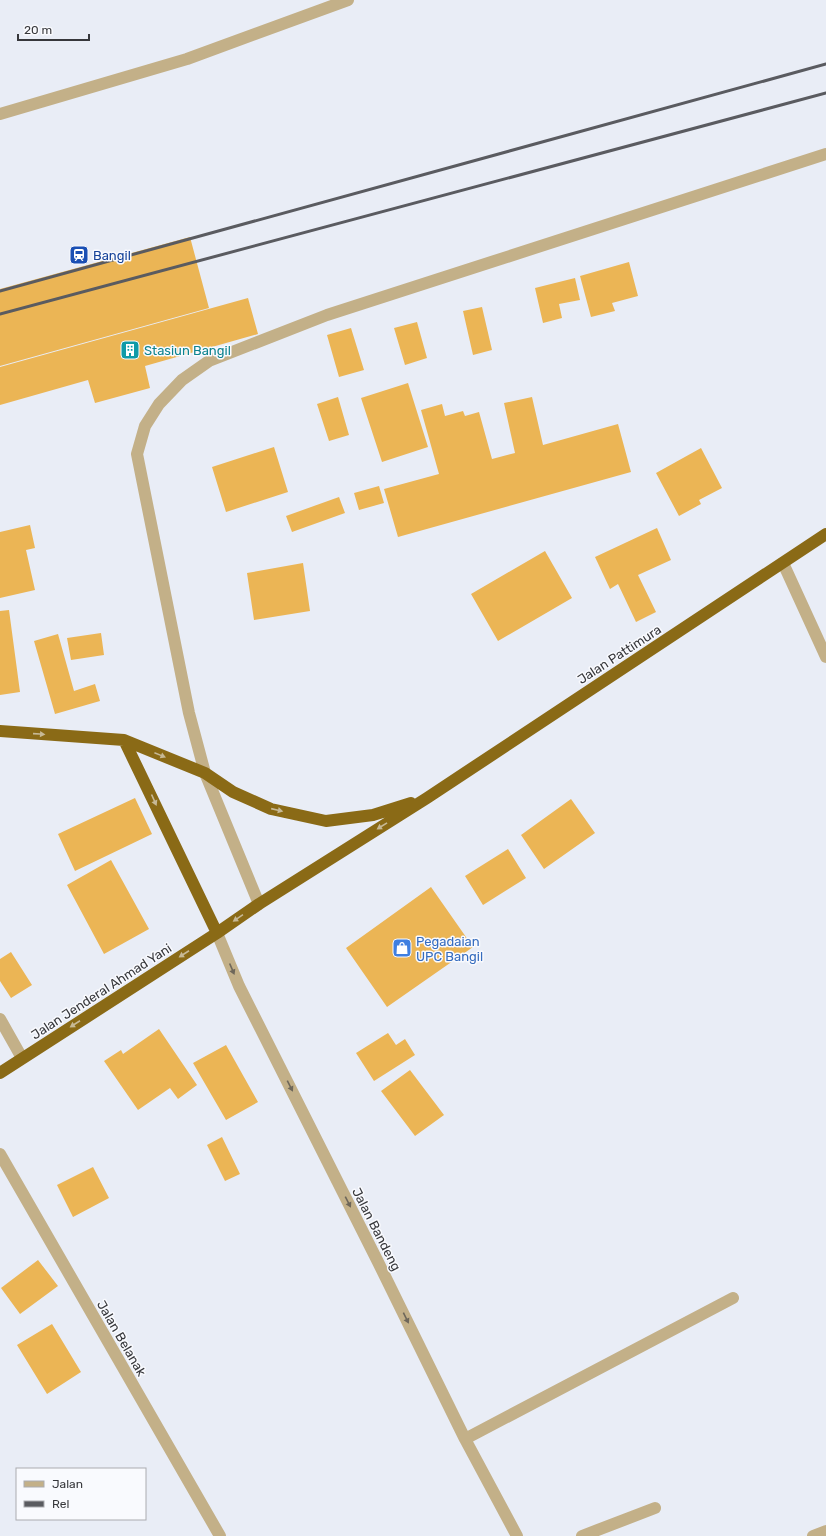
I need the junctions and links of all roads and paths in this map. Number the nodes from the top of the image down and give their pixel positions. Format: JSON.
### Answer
{"nodes":[{"id":1,"x":348,"y":0,"type":"edge"},
{"id":2,"x":0,"y":114,"type":"edge"},
{"id":3,"x":826,"y":154,"type":"edge"},
{"id":4,"x":826,"y":534,"type":"edge"},
{"id":5,"x":783,"y":563,"type":"junction"},
{"id":6,"x":826,"y":657,"type":"edge"},
{"id":7,"x":0,"y":731,"type":"edge"},
{"id":8,"x":124,"y":740,"type":"junction"},
{"id":9,"x":205,"y":774,"type":"junction"},
{"id":10,"x":427,"y":798,"type":"junction"},
{"id":11,"x":259,"y":904,"type":"junction"},
{"id":12,"x":217,"y":933,"type":"junction"},
{"id":13,"x":0,"y":1019,"type":"edge"},
{"id":14,"x":22,"y":1058,"type":"junction"},
{"id":15,"x":0,"y":1073,"type":"edge"},
{"id":16,"x":0,"y":1154,"type":"edge"},
{"id":17,"x":733,"y":1298,"type":"dead end"},
{"id":18,"x":465,"y":1439,"type":"junction"},
{"id":19,"x":655,"y":1508,"type":"dead end"},
{"id":20,"x":826,"y":1531,"type":"edge"},
{"id":21,"x":220,"y":1536,"type":"edge"},
{"id":22,"x":517,"y":1536,"type":"edge"},
{"id":23,"x":582,"y":1536,"type":"edge"},
{"id":24,"x":814,"y":1536,"type":"edge"}],
"edges":[{"from":1,"to":2,"type":"street"},
{"from":3,"to":9,"type":"street"},
{"from":4,"to":5,"type":"highway","name":"Jalan Pattimura"},
{"from":5,"to":6,"type":"street"},
{"from":5,"to":10,"type":"highway","name":"Jalan Pattimura"},
{"from":7,"to":8,"type":"highway","one_way":true},
{"from":8,"to":9,"type":"highway","one_way":true},
{"from":8,"to":12,"type":"highway","one_way":true},
{"from":9,"to":10,"type":"highway","one_way":true},
{"from":9,"to":11,"type":"street"},
{"from":10,"to":11,"type":"highway","name":"Jalan Jenderal Ahmad Yani","one_way":true},
{"from":11,"to":12,"type":"highway","name":"Jalan Jenderal Ahmad Yani","one_way":true},
{"from":12,"to":14,"type":"highway","name":"Jalan Jenderal Ahmad Yani","one_way":true},
{"from":12,"to":18,"type":"street","name":"Jalan Bandeng","one_way":true},
{"from":13,"to":14,"type":"street"},
{"from":14,"to":15,"type":"highway","name":"Jalan Jenderal Ahmad Yani"},
{"from":16,"to":21,"type":"street","name":"Jalan Belanak"},
{"from":17,"to":18,"type":"street"},
{"from":18,"to":22,"type":"street","name":"Jalan Bandeng"},
{"from":19,"to":23,"type":"street"},
{"from":20,"to":24,"type":"street"}]}
